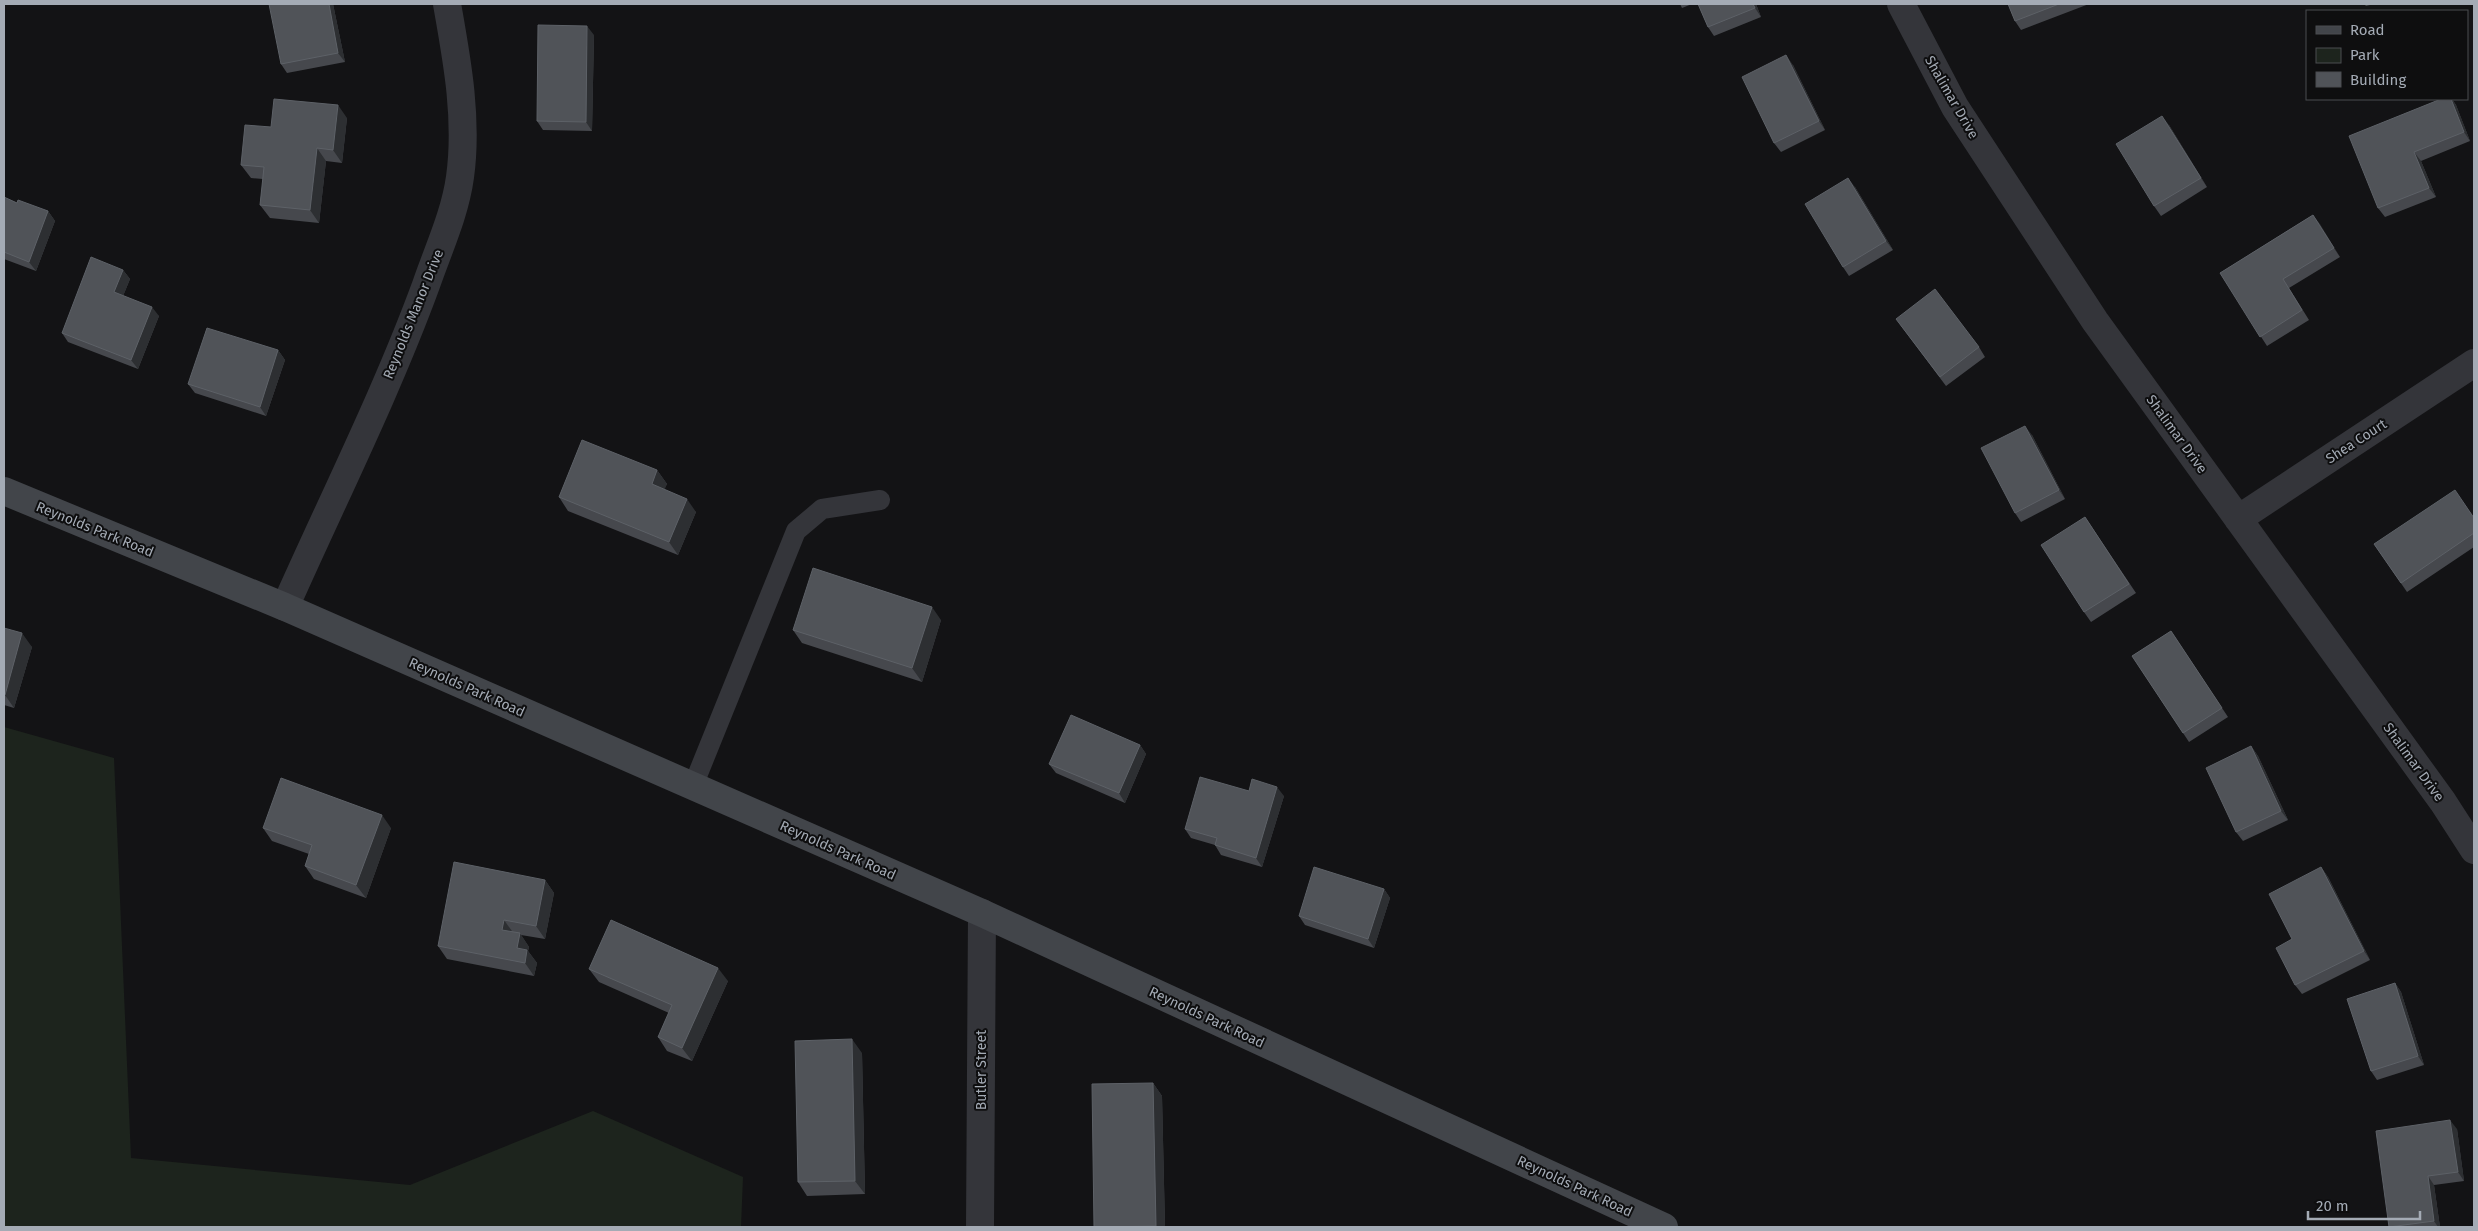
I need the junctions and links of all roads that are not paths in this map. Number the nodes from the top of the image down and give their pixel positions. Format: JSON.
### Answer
{"nodes":[{"id":1,"x":447,"y":4,"type":"edge"},
{"id":2,"x":1900,"y":4,"type":"edge"},
{"id":3,"x":2474,"y":363,"type":"edge"},
{"id":4,"x":4,"y":491,"type":"edge"},
{"id":5,"x":880,"y":500,"type":"dead end"},
{"id":6,"x":2238,"y":519,"type":"junction"},
{"id":7,"x":285,"y":607,"type":"junction"},
{"id":8,"x":693,"y":786,"type":"junction"},
{"id":9,"x":2474,"y":850,"type":"edge"},
{"id":10,"x":982,"y":913,"type":"junction"},
{"id":11,"x":980,"y":1227,"type":"edge"},
{"id":12,"x":1664,"y":1227,"type":"edge"}],
"edges":[{"from":1,"to":7,"type":"street","name":"Reynolds Manor Drive"},
{"from":2,"to":6,"type":"street","name":"Shalimar Drive"},
{"from":3,"to":6,"type":"street","name":"Shea Court"},
{"from":4,"to":7,"type":"main road","name":"Reynolds Park Road"},
{"from":5,"to":8,"type":"lane"},
{"from":6,"to":9,"type":"street","name":"Shalimar Drive"},
{"from":7,"to":8,"type":"main road","name":"Reynolds Park Road"},
{"from":8,"to":10,"type":"main road","name":"Reynolds Park Road"},
{"from":10,"to":11,"type":"street","name":"Butler Street"},
{"from":10,"to":12,"type":"main road","name":"Reynolds Park Road"}]}
